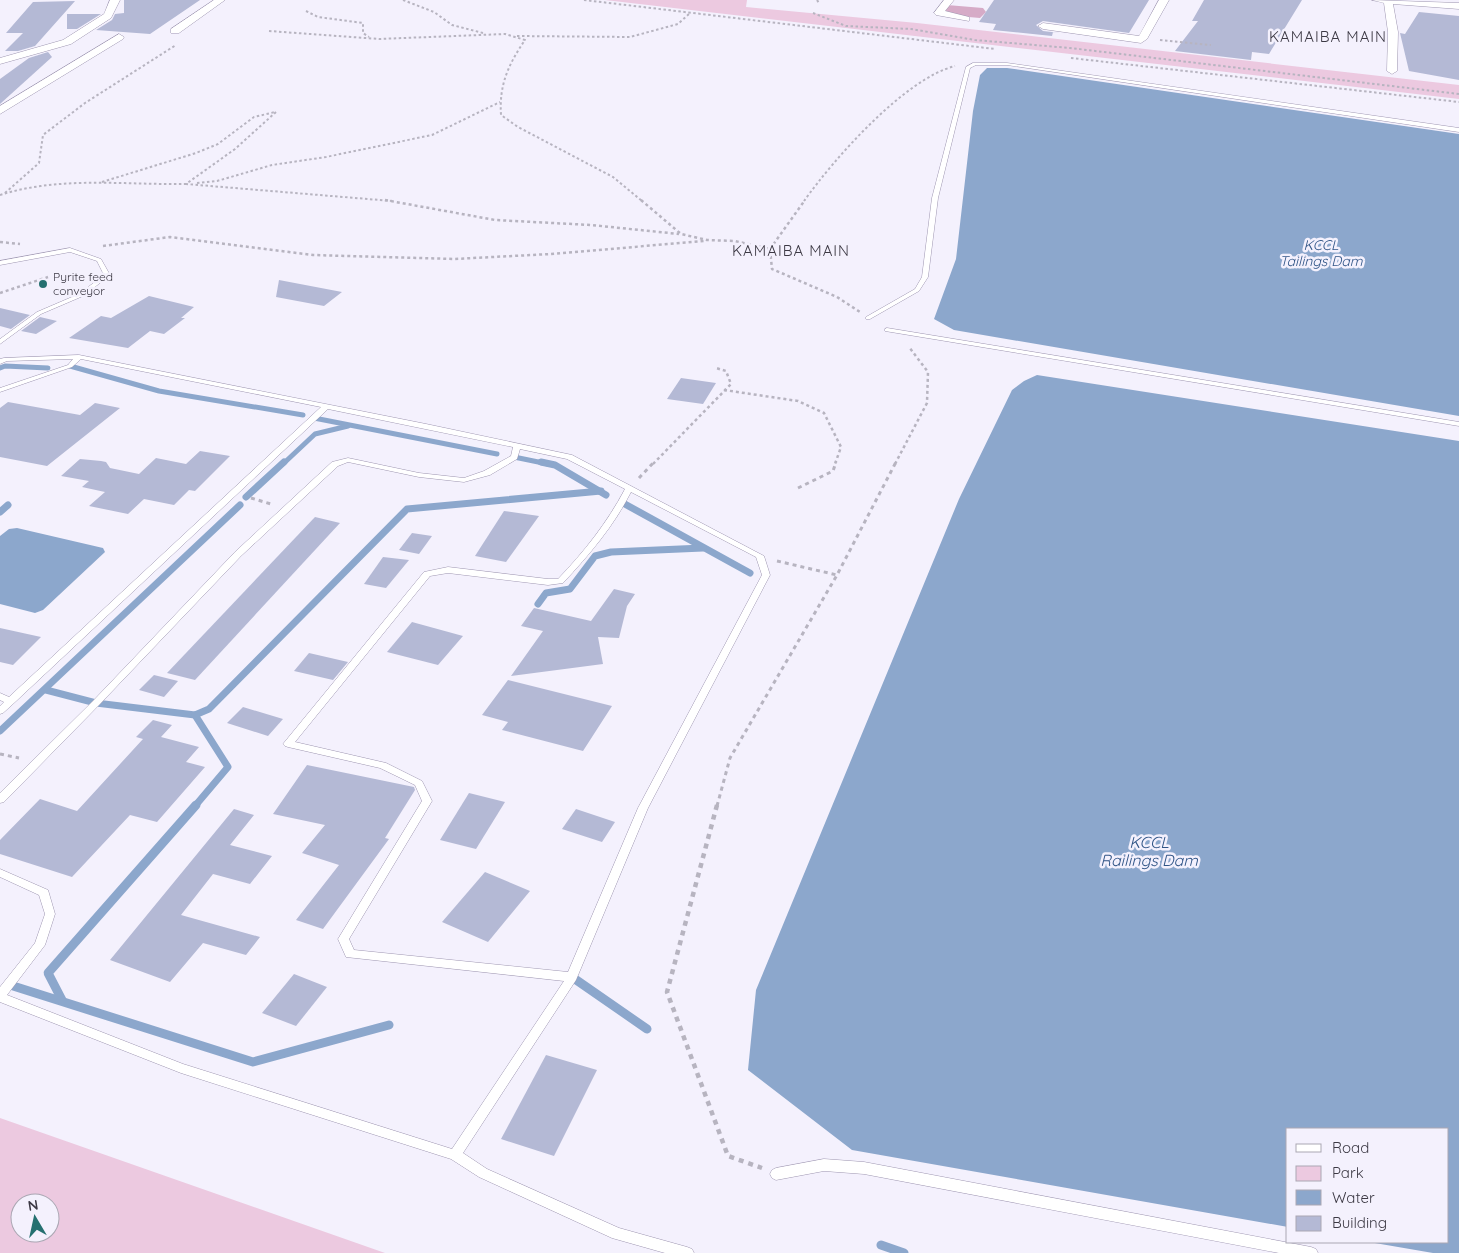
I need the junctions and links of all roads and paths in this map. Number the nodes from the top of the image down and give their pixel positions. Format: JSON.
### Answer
{"nodes":[{"id":1,"x":115,"y":0,"type":"edge"},
{"id":2,"x":220,"y":0,"type":"edge"},
{"id":3,"x":402,"y":0,"type":"edge"},
{"id":4,"x":949,"y":0,"type":"edge"},
{"id":5,"x":1164,"y":0,"type":"edge"},
{"id":6,"x":1377,"y":0,"type":"edge"},
{"id":7,"x":1388,"y":1,"type":"edge"},
{"id":8,"x":1459,"y":6,"type":"edge"},
{"id":9,"x":306,"y":11,"type":"dead end"},
{"id":10,"x":690,"y":12,"type":"dead end"},
{"id":11,"x":813,"y":13,"type":"dead end"},
{"id":12,"x":966,"y":19,"type":"dead end"},
{"id":13,"x":1043,"y":26,"type":"dead end"},
{"id":14,"x":269,"y":30,"type":"dead end"},
{"id":15,"x":175,"y":31,"type":"dead end"},
{"id":16,"x":488,"y":34,"type":"junction"},
{"id":17,"x":512,"y":36,"type":"junction"},
{"id":18,"x":119,"y":37,"type":"dead end"},
{"id":19,"x":371,"y":38,"type":"junction"},
{"id":20,"x":1143,"y":38,"type":"junction"},
{"id":21,"x":182,"y":40,"type":"dead end"},
{"id":22,"x":1211,"y":45,"type":"dead end"},
{"id":23,"x":0,"y":61,"type":"edge"},
{"id":24,"x":968,"y":67,"type":"junction"},
{"id":25,"x":1392,"y":71,"type":"dead end"},
{"id":26,"x":1459,"y":94,"type":"edge"},
{"id":27,"x":500,"y":102,"type":"junction"},
{"id":28,"x":0,"y":111,"type":"edge"},
{"id":29,"x":1459,"y":130,"type":"edge"},
{"id":30,"x":99,"y":183,"type":"junction"},
{"id":31,"x":186,"y":184,"type":"junction"},
{"id":32,"x":4,"y":193,"type":"junction"},
{"id":33,"x":0,"y":195,"type":"edge"},
{"id":34,"x":681,"y":234,"type":"junction"},
{"id":35,"x":708,"y":240,"type":"junction"},
{"id":36,"x":770,"y":249,"type":"junction"},
{"id":37,"x":70,"y":250,"type":"junction"},
{"id":38,"x":0,"y":263,"type":"edge"},
{"id":39,"x":48,"y":277,"type":"dead end"},
{"id":40,"x":0,"y":293,"type":"edge"},
{"id":41,"x":868,"y":318,"type":"joint"},
{"id":42,"x":887,"y":330,"type":"joint"},
{"id":43,"x":0,"y":342,"type":"edge"},
{"id":44,"x":79,"y":357,"type":"junction"},
{"id":45,"x":0,"y":362,"type":"edge"},
{"id":46,"x":716,"y":368,"type":"dead end"},
{"id":47,"x":0,"y":390,"type":"edge"},
{"id":48,"x":724,"y":390,"type":"junction"},
{"id":49,"x":327,"y":406,"type":"junction"},
{"id":50,"x":1459,"y":424,"type":"edge"},
{"id":51,"x":517,"y":446,"type":"junction"},
{"id":52,"x":630,"y":488,"type":"junction"},
{"id":53,"x":798,"y":488,"type":"dead end"},
{"id":54,"x":233,"y":494,"type":"junction"},
{"id":55,"x":288,"y":508,"type":"junction"},
{"id":56,"x":760,"y":556,"type":"junction"},
{"id":57,"x":837,"y":575,"type":"junction"},
{"id":58,"x":0,"y":696,"type":"edge"},
{"id":59,"x":10,"y":702,"type":"junction"},
{"id":60,"x":0,"y":711,"type":"edge"},
{"id":61,"x":0,"y":799,"type":"edge"},
{"id":62,"x":0,"y":874,"type":"edge"},
{"id":63,"x":572,"y":977,"type":"junction"},
{"id":64,"x":0,"y":996,"type":"edge"},
{"id":65,"x":455,"y":1155,"type":"junction"},
{"id":66,"x":776,"y":1174,"type":"joint"},
{"id":67,"x":688,"y":1253,"type":"edge"},
{"id":68,"x":1311,"y":1253,"type":"edge"}],
"edges":[{"from":1,"to":23,"type":"street"},
{"from":2,"to":15,"type":"street"},
{"from":3,"to":16,"type":"path"},
{"from":4,"to":12,"type":"street"},
{"from":5,"to":20,"type":"street"},
{"from":6,"to":7,"type":"street"},
{"from":7,"to":8,"type":"street"},
{"from":7,"to":25,"type":"street"},
{"from":9,"to":19,"type":"path"},
{"from":10,"to":17,"type":"path"},
{"from":11,"to":26,"type":"path"},
{"from":13,"to":20,"type":"street"},
{"from":14,"to":19,"type":"path"},
{"from":16,"to":17,"type":"path"},
{"from":16,"to":19,"type":"path"},
{"from":17,"to":27,"type":"path"},
{"from":18,"to":28,"type":"street"},
{"from":20,"to":22,"type":"path"},
{"from":21,"to":32,"type":"path"},
{"from":24,"to":29,"type":"lane"},
{"from":24,"to":36,"type":"path"},
{"from":24,"to":41,"type":"lane"},
{"from":27,"to":31,"type":"path"},
{"from":27,"to":34,"type":"path"},
{"from":30,"to":31,"type":"path"},
{"from":30,"to":31,"type":"path"},
{"from":30,"to":32,"type":"path"},
{"from":31,"to":34,"type":"path"},
{"from":32,"to":33,"type":"path"},
{"from":34,"to":35,"type":"path"},
{"from":35,"to":36,"type":"path"},
{"from":35,"to":37,"type":"path"},
{"from":36,"to":41,"type":"path"},
{"from":37,"to":38,"type":"lane"},
{"from":37,"to":43,"type":"lane"},
{"from":39,"to":40,"type":"path"},
{"from":42,"to":50,"type":"lane"},
{"from":42,"to":57,"type":"path"},
{"from":44,"to":45,"type":"lane"},
{"from":44,"to":47,"type":"lane"},
{"from":44,"to":49,"type":"lane"},
{"from":46,"to":48,"type":"path"},
{"from":48,"to":52,"type":"path"},
{"from":48,"to":53,"type":"path"},
{"from":49,"to":51,"type":"lane"},
{"from":49,"to":54,"type":"lane"},
{"from":51,"to":52,"type":"lane"},
{"from":51,"to":55,"type":"lane"},
{"from":52,"to":56,"type":"lane"},
{"from":52,"to":63,"type":"lane"},
{"from":54,"to":55,"type":"path"},
{"from":54,"to":59,"type":"lane"},
{"from":55,"to":61,"type":"lane"},
{"from":56,"to":57,"type":"path"},
{"from":56,"to":63,"type":"lane"},
{"from":57,"to":66,"type":"path"},
{"from":58,"to":59,"type":"lane"},
{"from":59,"to":60,"type":"lane"},
{"from":62,"to":64,"type":"lane"},
{"from":63,"to":65,"type":"lane"},
{"from":64,"to":65,"type":"lane"},
{"from":65,"to":67,"type":"lane"},
{"from":66,"to":68,"type":"lane"}]}
